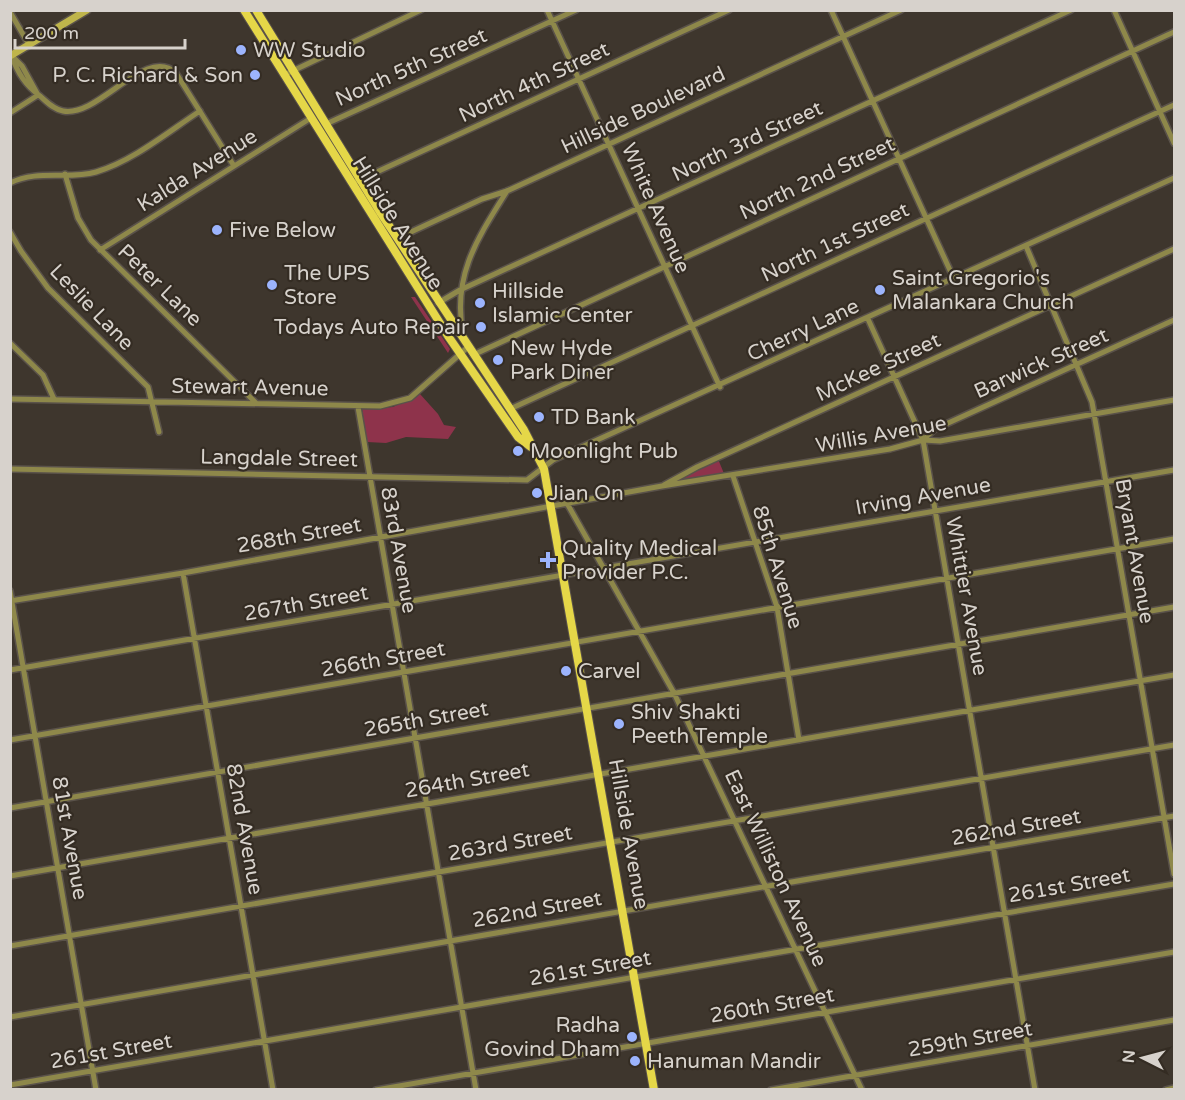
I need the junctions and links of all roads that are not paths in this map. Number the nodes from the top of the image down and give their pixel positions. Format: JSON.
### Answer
{"nodes":[{"id":1,"x":244,"y":10,"type":"edge"},
{"id":2,"x":421,"y":10,"type":"edge"},
{"id":3,"x":547,"y":10,"type":"edge"},
{"id":4,"x":576,"y":10,"type":"edge"},
{"id":5,"x":729,"y":10,"type":"edge"},
{"id":6,"x":831,"y":10,"type":"edge"},
{"id":7,"x":901,"y":10,"type":"edge"},
{"id":8,"x":1071,"y":10,"type":"edge"},
{"id":9,"x":1114,"y":10,"type":"edge"},
{"id":10,"x":84,"y":11,"type":"edge"},
{"id":11,"x":10,"y":12,"type":"edge"},
{"id":12,"x":260,"y":12,"type":"edge"},
{"id":13,"x":552,"y":21,"type":"junction"},
{"id":14,"x":1174,"y":32,"type":"edge"},
{"id":15,"x":843,"y":37,"type":"junction"},
{"id":16,"x":28,"y":43,"type":"junction"},
{"id":17,"x":1132,"y":51,"type":"junction"},
{"id":18,"x":11,"y":55,"type":"edge"},
{"id":19,"x":293,"y":69,"type":"junction"},
{"id":20,"x":284,"y":75,"type":"junction"},
{"id":21,"x":579,"y":80,"type":"junction"},
{"id":22,"x":38,"y":95,"type":"junction"},
{"id":23,"x":872,"y":100,"type":"junction"},
{"id":24,"x":1174,"y":105,"type":"edge"},
{"id":25,"x":200,"y":111,"type":"junction"},
{"id":26,"x":1160,"y":112,"type":"junction"},
{"id":27,"x":10,"y":113,"type":"edge"},
{"id":28,"x":311,"y":118,"type":"junction"},
{"id":29,"x":326,"y":124,"type":"junction"},
{"id":30,"x":1174,"y":143,"type":"edge"},
{"id":31,"x":609,"y":144,"type":"junction"},
{"id":32,"x":898,"y":159,"type":"junction"},
{"id":33,"x":234,"y":166,"type":"junction"},
{"id":34,"x":65,"y":174,"type":"junction"},
{"id":35,"x":1174,"y":178,"type":"edge"},
{"id":36,"x":356,"y":181,"type":"junction"},
{"id":37,"x":10,"y":183,"type":"edge"},
{"id":38,"x":507,"y":191,"type":"junction"},
{"id":39,"x":638,"y":209,"type":"junction"},
{"id":40,"x":926,"y":219,"type":"junction"},
{"id":41,"x":10,"y":232,"type":"edge"},
{"id":42,"x":398,"y":238,"type":"junction"},
{"id":43,"x":1026,"y":246,"type":"junction"},
{"id":44,"x":1174,"y":249,"type":"edge"},
{"id":45,"x":100,"y":250,"type":"junction"},
{"id":46,"x":664,"y":267,"type":"junction"},
{"id":47,"x":954,"y":279,"type":"junction"},
{"id":48,"x":460,"y":290,"type":"junction"},
{"id":49,"x":438,"y":303,"type":"junction"},
{"id":50,"x":1052,"y":305,"type":"junction"},
{"id":51,"x":868,"y":319,"type":"junction"},
{"id":52,"x":1174,"y":320,"type":"edge"},
{"id":53,"x":692,"y":326,"type":"junction"},
{"id":54,"x":10,"y":343,"type":"edge"},
{"id":55,"x":469,"y":348,"type":"junction"},
{"id":56,"x":460,"y":354,"type":"junction"},
{"id":57,"x":1078,"y":364,"type":"junction"},
{"id":58,"x":894,"y":377,"type":"junction"},
{"id":59,"x":720,"y":387,"type":"junction"},
{"id":60,"x":10,"y":399,"type":"edge"},
{"id":61,"x":54,"y":399,"type":"junction"},
{"id":62,"x":1174,"y":400,"type":"edge"},
{"id":63,"x":153,"y":402,"type":"junction"},
{"id":64,"x":256,"y":403,"type":"junction"},
{"id":65,"x":358,"y":407,"type":"junction"},
{"id":66,"x":510,"y":409,"type":"junction"},
{"id":67,"x":1095,"y":414,"type":"junction"},
{"id":68,"x":159,"y":432,"type":"dead end"},
{"id":69,"x":923,"y":440,"type":"junction"},
{"id":70,"x":531,"y":447,"type":"junction"},
{"id":71,"x":10,"y":469,"type":"edge"},
{"id":72,"x":544,"y":469,"type":"junction"},
{"id":73,"x":1174,"y":470,"type":"edge"},
{"id":74,"x":733,"y":476,"type":"junction"},
{"id":75,"x":370,"y":477,"type":"junction"},
{"id":76,"x":1107,"y":481,"type":"junction"},
{"id":77,"x":662,"y":486,"type":"junction"},
{"id":78,"x":593,"y":501,"type":"joint"},
{"id":79,"x":568,"y":505,"type":"junction"},
{"id":80,"x":553,"y":507,"type":"junction"},
{"id":81,"x":936,"y":511,"type":"junction"},
{"id":82,"x":380,"y":537,"type":"junction"},
{"id":83,"x":1174,"y":539,"type":"edge"},
{"id":84,"x":753,"y":542,"type":"junction"},
{"id":85,"x":1118,"y":549,"type":"junction"},
{"id":86,"x":677,"y":555,"type":"joint"},
{"id":87,"x":605,"y":568,"type":"junction"},
{"id":88,"x":183,"y":573,"type":"junction"},
{"id":89,"x":565,"y":575,"type":"junction"},
{"id":90,"x":947,"y":578,"type":"junction"},
{"id":91,"x":10,"y":591,"type":"edge"},
{"id":92,"x":11,"y":601,"type":"edge"},
{"id":93,"x":392,"y":605,"type":"junction"},
{"id":94,"x":777,"y":607,"type":"junction"},
{"id":95,"x":1174,"y":607,"type":"edge"},
{"id":96,"x":1130,"y":615,"type":"junction"},
{"id":97,"x":640,"y":631,"type":"junction"},
{"id":98,"x":195,"y":639,"type":"junction"},
{"id":99,"x":577,"y":642,"type":"junction"},
{"id":100,"x":958,"y":644,"type":"junction"},
{"id":101,"x":24,"y":668,"type":"junction"},
{"id":102,"x":10,"y":670,"type":"edge"},
{"id":103,"x":404,"y":672,"type":"junction"},
{"id":104,"x":788,"y":674,"type":"junction"},
{"id":105,"x":1174,"y":675,"type":"edge"},
{"id":106,"x":1141,"y":681,"type":"junction"},
{"id":107,"x":674,"y":693,"type":"junction"},
{"id":108,"x":207,"y":706,"type":"junction"},
{"id":109,"x":589,"y":708,"type":"junction"},
{"id":110,"x":970,"y":710,"type":"junction"},
{"id":111,"x":35,"y":735,"type":"junction"},
{"id":112,"x":415,"y":738,"type":"junction"},
{"id":113,"x":10,"y":740,"type":"edge"},
{"id":114,"x":799,"y":740,"type":"junction"},
{"id":115,"x":1174,"y":745,"type":"edge"},
{"id":116,"x":1153,"y":749,"type":"junction"},
{"id":117,"x":705,"y":756,"type":"junction"},
{"id":118,"x":218,"y":772,"type":"junction"},
{"id":119,"x":600,"y":774,"type":"junction"},
{"id":120,"x":981,"y":779,"type":"junction"},
{"id":121,"x":47,"y":801,"type":"junction"},
{"id":122,"x":426,"y":804,"type":"junction"},
{"id":123,"x":10,"y":808,"type":"edge"},
{"id":124,"x":1174,"y":816,"type":"edge"},
{"id":125,"x":1165,"y":818,"type":"junction"},
{"id":126,"x":735,"y":821,"type":"junction"},
{"id":127,"x":230,"y":838,"type":"junction"},
{"id":128,"x":612,"y":842,"type":"junction"},
{"id":129,"x":993,"y":847,"type":"junction"},
{"id":130,"x":58,"y":867,"type":"junction"},
{"id":131,"x":438,"y":872,"type":"junction"},
{"id":132,"x":1174,"y":874,"type":"edge"},
{"id":133,"x":10,"y":876,"type":"edge"},
{"id":134,"x":1174,"y":884,"type":"edge"},
{"id":135,"x":766,"y":886,"type":"junction"},
{"id":136,"x":241,"y":906,"type":"junction"},
{"id":137,"x":624,"y":911,"type":"junction"},
{"id":138,"x":1004,"y":913,"type":"junction"},
{"id":139,"x":70,"y":936,"type":"junction"},
{"id":140,"x":450,"y":941,"type":"junction"},
{"id":141,"x":10,"y":946,"type":"edge"},
{"id":142,"x":796,"y":949,"type":"junction"},
{"id":143,"x":1174,"y":952,"type":"edge"},
{"id":144,"x":253,"y":975,"type":"junction"},
{"id":145,"x":635,"y":977,"type":"junction"},
{"id":146,"x":1016,"y":980,"type":"junction"},
{"id":147,"x":81,"y":1005,"type":"junction"},
{"id":148,"x":461,"y":1007,"type":"junction"},
{"id":149,"x":826,"y":1012,"type":"junction"},
{"id":150,"x":10,"y":1017,"type":"edge"},
{"id":151,"x":1174,"y":1020,"type":"edge"},
{"id":152,"x":264,"y":1041,"type":"junction"},
{"id":153,"x":646,"y":1043,"type":"junction"},
{"id":154,"x":1027,"y":1046,"type":"junction"},
{"id":155,"x":93,"y":1070,"type":"junction"},
{"id":156,"x":473,"y":1073,"type":"junction"},
{"id":157,"x":856,"y":1075,"type":"junction"},
{"id":158,"x":10,"y":1084,"type":"edge"},
{"id":159,"x":1174,"y":1088,"type":"edge"},
{"id":160,"x":96,"y":1089,"type":"edge"},
{"id":161,"x":273,"y":1089,"type":"edge"},
{"id":162,"x":376,"y":1089,"type":"edge"},
{"id":163,"x":476,"y":1089,"type":"edge"},
{"id":164,"x":654,"y":1089,"type":"edge"},
{"id":165,"x":771,"y":1089,"type":"edge"},
{"id":166,"x":862,"y":1089,"type":"edge"},
{"id":167,"x":1035,"y":1089,"type":"edge"},
{"id":168,"x":1166,"y":1089,"type":"edge"}],
"edges":[{"from":1,"to":20,"type":"main road","name":"Hillside Avenue"},
{"from":2,"to":19,"type":"street"},
{"from":3,"to":13,"type":"street","name":"White Avenue"},
{"from":4,"to":13,"type":"street","name":"North 5th Street"},
{"from":5,"to":21,"type":"street","name":"North 4th Street"},
{"from":6,"to":15,"type":"street"},
{"from":7,"to":15,"type":"street","name":"Hillside Boulevard"},
{"from":8,"to":23,"type":"street","name":"North 3rd Street"},
{"from":9,"to":17,"type":"street"},
{"from":10,"to":16,"type":"main road"},
{"from":11,"to":16,"type":"street"},
{"from":12,"to":19,"type":"main road","name":"Hillside Avenue"},
{"from":13,"to":21,"type":"street","name":"White Avenue"},
{"from":13,"to":29,"type":"street","name":"North 5th Street"},
{"from":14,"to":17,"type":"street","name":"North 2nd Street"},
{"from":15,"to":23,"type":"street"},
{"from":15,"to":31,"type":"street","name":"Hillside Boulevard"},
{"from":16,"to":18,"type":"main road"},
{"from":17,"to":26,"type":"street"},
{"from":17,"to":32,"type":"street","name":"North 2nd Street"},
{"from":18,"to":22,"type":"street"},
{"from":19,"to":20,"type":"street"},
{"from":19,"to":29,"type":"main road","name":"Hillside Avenue"},
{"from":20,"to":28,"type":"main road","name":"Hillside Avenue"},
{"from":21,"to":31,"type":"street","name":"White Avenue"},
{"from":21,"to":36,"type":"street","name":"North 4th Street"},
{"from":22,"to":25,"type":"street"},
{"from":22,"to":27,"type":"street"},
{"from":23,"to":32,"type":"street"},
{"from":23,"to":39,"type":"street","name":"North 3rd Street"},
{"from":24,"to":26,"type":"street","name":"North 1st Street"},
{"from":25,"to":33,"type":"street"},
{"from":25,"to":34,"type":"street"},
{"from":26,"to":30,"type":"street"},
{"from":26,"to":40,"type":"street","name":"North 1st Street"},
{"from":28,"to":33,"type":"street","name":"Kalda Avenue"},
{"from":28,"to":36,"type":"main road","name":"Hillside Avenue"},
{"from":29,"to":36,"type":"main road","name":"Hillside Avenue"},
{"from":31,"to":38,"type":"street","name":"Hillside Boulevard"},
{"from":31,"to":39,"type":"street","name":"White Avenue"},
{"from":32,"to":40,"type":"street"},
{"from":32,"to":46,"type":"street","name":"North 2nd Street"},
{"from":33,"to":45,"type":"street","name":"Kalda Avenue"},
{"from":34,"to":37,"type":"street"},
{"from":34,"to":45,"type":"street","name":"Peter Lane"},
{"from":35,"to":43,"type":"street","name":"Cherry Lane"},
{"from":36,"to":42,"type":"main road","name":"Hillside Avenue"},
{"from":36,"to":56,"type":"main road","name":"Hillside Avenue"},
{"from":38,"to":42,"type":"street","name":"Hillside Boulevard"},
{"from":38,"to":48,"type":"street"},
{"from":39,"to":46,"type":"street","name":"White Avenue"},
{"from":39,"to":48,"type":"street","name":"North 3rd Street"},
{"from":40,"to":47,"type":"street"},
{"from":40,"to":53,"type":"street","name":"North 1st Street"},
{"from":41,"to":63,"type":"street","name":"Leslie Lane"},
{"from":42,"to":49,"type":"main road","name":"Hillside Avenue"},
{"from":43,"to":47,"type":"street","name":"Cherry Lane"},
{"from":43,"to":50,"type":"street","name":"Bryant Avenue"},
{"from":44,"to":50,"type":"street","name":"McKee Street"},
{"from":45,"to":64,"type":"street","name":"Peter Lane"},
{"from":46,"to":53,"type":"street","name":"White Avenue"},
{"from":46,"to":55,"type":"street","name":"North 2nd Street"},
{"from":47,"to":51,"type":"street","name":"Cherry Lane"},
{"from":48,"to":49,"type":"street","name":"North 3rd Street"},
{"from":48,"to":55,"type":"street"},
{"from":49,"to":55,"type":"main road","name":"Hillside Avenue"},
{"from":50,"to":57,"type":"street","name":"Bryant Avenue"},
{"from":50,"to":58,"type":"street","name":"McKee Street"},
{"from":51,"to":58,"type":"street","name":"Whittier Avenue"},
{"from":51,"to":59,"type":"street","name":"Cherry Lane"},
{"from":52,"to":57,"type":"street","name":"Barwick Street"},
{"from":53,"to":59,"type":"street","name":"White Avenue"},
{"from":53,"to":66,"type":"street","name":"North 1st Street"},
{"from":54,"to":61,"type":"street"},
{"from":55,"to":56,"type":"street","name":"Stewart Avenue"},
{"from":55,"to":66,"type":"main road","name":"Hillside Avenue"},
{"from":56,"to":65,"type":"street","name":"Stewart Avenue"},
{"from":56,"to":70,"type":"main road","name":"Hillside Avenue"},
{"from":57,"to":67,"type":"street","name":"Bryant Avenue"},
{"from":57,"to":69,"type":"street","name":"Barwick Street"},
{"from":58,"to":69,"type":"street","name":"Whittier Avenue"},
{"from":58,"to":77,"type":"street","name":"McKee Street"},
{"from":59,"to":72,"type":"street","name":"Cherry Lane"},
{"from":60,"to":61,"type":"street","name":"Stewart Avenue"},
{"from":61,"to":63,"type":"street","name":"Stewart Avenue"},
{"from":62,"to":67,"type":"street","name":"Willis Avenue"},
{"from":63,"to":64,"type":"street","name":"Stewart Avenue"},
{"from":63,"to":68,"type":"street"},
{"from":64,"to":65,"type":"street","name":"Stewart Avenue"},
{"from":65,"to":75,"type":"street","name":"83rd Avenue"},
{"from":66,"to":70,"type":"main road","name":"Hillside Avenue"},
{"from":67,"to":69,"type":"street","name":"Willis Avenue"},
{"from":67,"to":76,"type":"street","name":"Bryant Avenue"},
{"from":69,"to":74,"type":"street","name":"Willis Avenue"},
{"from":69,"to":81,"type":"street","name":"Whittier Avenue"},
{"from":70,"to":72,"type":"main road","name":"Hillside Avenue"},
{"from":71,"to":75,"type":"street","name":"Langdale Street"},
{"from":72,"to":75,"type":"street","name":"Langdale Street"},
{"from":72,"to":80,"type":"main road","name":"Hillside Avenue"},
{"from":73,"to":76,"type":"street","name":"Irving Avenue"},
{"from":74,"to":77,"type":"street","name":"Willis Avenue"},
{"from":74,"to":84,"type":"street","name":"85th Avenue"},
{"from":75,"to":82,"type":"street","name":"83rd Avenue"},
{"from":76,"to":81,"type":"street","name":"Irving Avenue"},
{"from":76,"to":85,"type":"street","name":"Bryant Avenue"},
{"from":77,"to":78,"type":"street","name":"Willis Avenue"},
{"from":78,"to":79,"type":"street","name":"268th Street"},
{"from":79,"to":80,"type":"street","name":"268th Street"},
{"from":79,"to":87,"type":"street","name":"East Williston Avenue"},
{"from":80,"to":82,"type":"street","name":"268th Street"},
{"from":80,"to":89,"type":"main road","name":"Hillside Avenue"},
{"from":81,"to":84,"type":"street","name":"Irving Avenue"},
{"from":81,"to":90,"type":"street","name":"Whittier Avenue"},
{"from":82,"to":88,"type":"street","name":"268th Street"},
{"from":82,"to":93,"type":"street","name":"83rd Avenue"},
{"from":83,"to":85,"type":"street","name":"266th Street"},
{"from":84,"to":86,"type":"street","name":"Irving Avenue"},
{"from":84,"to":94,"type":"street","name":"85th Avenue"},
{"from":85,"to":90,"type":"street","name":"266th Street"},
{"from":85,"to":96,"type":"street","name":"Bryant Avenue"},
{"from":86,"to":87,"type":"street","name":"267th Street"},
{"from":87,"to":89,"type":"street","name":"267th Street"},
{"from":87,"to":97,"type":"street","name":"East Williston Avenue"},
{"from":88,"to":92,"type":"street","name":"268th Street"},
{"from":88,"to":98,"type":"street","name":"82nd Avenue"},
{"from":89,"to":93,"type":"street","name":"267th Street"},
{"from":89,"to":99,"type":"main road","name":"Hillside Avenue"},
{"from":90,"to":94,"type":"street","name":"266th Street"},
{"from":90,"to":100,"type":"street","name":"Whittier Avenue"},
{"from":91,"to":92,"type":"street","name":"81st Avenue"},
{"from":92,"to":101,"type":"street","name":"81st Avenue"},
{"from":93,"to":98,"type":"street","name":"267th Street"},
{"from":93,"to":103,"type":"street","name":"83rd Avenue"},
{"from":94,"to":97,"type":"street","name":"266th Street"},
{"from":94,"to":104,"type":"street","name":"85th Avenue"},
{"from":95,"to":96,"type":"street","name":"265th Street"},
{"from":96,"to":100,"type":"street","name":"265th Street"},
{"from":96,"to":106,"type":"street","name":"Bryant Avenue"},
{"from":97,"to":99,"type":"street","name":"266th Street"},
{"from":97,"to":107,"type":"street","name":"East Williston Avenue"},
{"from":98,"to":101,"type":"street","name":"267th Street"},
{"from":98,"to":108,"type":"street","name":"82nd Avenue"},
{"from":99,"to":103,"type":"street","name":"266th Street"},
{"from":99,"to":109,"type":"main road","name":"Hillside Avenue"},
{"from":100,"to":104,"type":"street","name":"265th Street"},
{"from":100,"to":110,"type":"street","name":"Whittier Avenue"},
{"from":101,"to":102,"type":"street","name":"267th Street"},
{"from":101,"to":111,"type":"street","name":"81st Avenue"},
{"from":103,"to":108,"type":"street","name":"266th Street"},
{"from":103,"to":112,"type":"street","name":"83rd Avenue"},
{"from":104,"to":107,"type":"street","name":"265th Street"},
{"from":104,"to":114,"type":"street","name":"85th Avenue"},
{"from":105,"to":106,"type":"street","name":"264th Street"},
{"from":106,"to":110,"type":"street","name":"264th Street"},
{"from":106,"to":116,"type":"street","name":"Bryant Avenue"},
{"from":107,"to":109,"type":"street","name":"265th Street"},
{"from":107,"to":117,"type":"street","name":"East Williston Avenue"},
{"from":108,"to":111,"type":"street","name":"266th Street"},
{"from":108,"to":118,"type":"street","name":"82nd Avenue"},
{"from":109,"to":112,"type":"street","name":"265th Street"},
{"from":109,"to":119,"type":"main road","name":"Hillside Avenue"},
{"from":110,"to":114,"type":"street","name":"264th Street"},
{"from":110,"to":120,"type":"street","name":"Whittier Avenue"},
{"from":111,"to":113,"type":"street","name":"266th Street"},
{"from":111,"to":121,"type":"street","name":"81st Avenue"},
{"from":112,"to":118,"type":"street","name":"265th Street"},
{"from":112,"to":122,"type":"street","name":"83rd Avenue"},
{"from":114,"to":117,"type":"street","name":"264th Street"},
{"from":115,"to":116,"type":"street","name":"263rd Street"},
{"from":116,"to":120,"type":"street","name":"263rd Street"},
{"from":116,"to":125,"type":"street","name":"Bryant Avenue"},
{"from":117,"to":119,"type":"street","name":"264th Street"},
{"from":117,"to":126,"type":"street","name":"East Williston Avenue"},
{"from":118,"to":121,"type":"street","name":"265th Street"},
{"from":118,"to":127,"type":"street","name":"82nd Avenue"},
{"from":119,"to":122,"type":"street","name":"264th Street"},
{"from":119,"to":128,"type":"main road","name":"Hillside Avenue"},
{"from":120,"to":126,"type":"street","name":"263rd Street"},
{"from":120,"to":129,"type":"street","name":"Whittier Avenue"},
{"from":121,"to":123,"type":"street","name":"265th Street"},
{"from":121,"to":130,"type":"street","name":"81st Avenue"},
{"from":122,"to":127,"type":"street","name":"264th Street"},
{"from":122,"to":131,"type":"street","name":"83rd Avenue"},
{"from":124,"to":125,"type":"street","name":"262nd Street"},
{"from":125,"to":129,"type":"street","name":"262nd Street"},
{"from":125,"to":132,"type":"street","name":"Bryant Avenue"},
{"from":126,"to":128,"type":"street","name":"263rd Street"},
{"from":126,"to":135,"type":"street","name":"East Williston Avenue"},
{"from":127,"to":130,"type":"street","name":"264th Street"},
{"from":127,"to":136,"type":"street","name":"82nd Avenue"},
{"from":128,"to":131,"type":"street","name":"263rd Street"},
{"from":128,"to":137,"type":"main road","name":"Hillside Avenue"},
{"from":129,"to":135,"type":"street","name":"262nd Street"},
{"from":129,"to":138,"type":"street","name":"Whittier Avenue"},
{"from":130,"to":133,"type":"street","name":"264th Street"},
{"from":130,"to":139,"type":"street","name":"81st Avenue"},
{"from":131,"to":136,"type":"street","name":"263rd Street"},
{"from":131,"to":140,"type":"street","name":"83rd Avenue"},
{"from":134,"to":138,"type":"street","name":"261st Street"},
{"from":135,"to":137,"type":"street","name":"262nd Street"},
{"from":135,"to":142,"type":"street","name":"East Williston Avenue"},
{"from":136,"to":139,"type":"street","name":"263rd Street"},
{"from":136,"to":144,"type":"street","name":"82nd Avenue"},
{"from":137,"to":140,"type":"street","name":"262nd Street"},
{"from":137,"to":145,"type":"main road","name":"Hillside Avenue"},
{"from":138,"to":142,"type":"street","name":"261st Street"},
{"from":138,"to":146,"type":"street","name":"Whittier Avenue"},
{"from":139,"to":141,"type":"street","name":"263rd Street"},
{"from":139,"to":147,"type":"street","name":"81st Avenue"},
{"from":140,"to":144,"type":"street","name":"262nd Street"},
{"from":140,"to":148,"type":"street","name":"83rd Avenue"},
{"from":142,"to":145,"type":"street","name":"261st Street"},
{"from":142,"to":149,"type":"street","name":"East Williston Avenue"},
{"from":143,"to":146,"type":"street","name":"260th Street"},
{"from":144,"to":147,"type":"street","name":"262nd Street"},
{"from":144,"to":152,"type":"street","name":"82nd Avenue"},
{"from":145,"to":148,"type":"street","name":"261st Street"},
{"from":145,"to":153,"type":"main road","name":"Hillside Avenue"},
{"from":146,"to":149,"type":"street","name":"260th Street"},
{"from":146,"to":154,"type":"street","name":"Whittier Avenue"},
{"from":147,"to":150,"type":"street","name":"262nd Street"},
{"from":147,"to":155,"type":"street","name":"81st Avenue"},
{"from":148,"to":152,"type":"street","name":"261st Street"},
{"from":148,"to":156,"type":"street","name":"83rd Avenue"},
{"from":149,"to":153,"type":"street","name":"260th Street"},
{"from":149,"to":157,"type":"street","name":"East Williston Avenue"},
{"from":151,"to":154,"type":"street","name":"259th Street"},
{"from":152,"to":155,"type":"street","name":"261st Street"},
{"from":152,"to":161,"type":"street","name":"82nd Avenue"},
{"from":153,"to":156,"type":"street","name":"260th Street"},
{"from":153,"to":164,"type":"main road","name":"Hillside Avenue"},
{"from":154,"to":157,"type":"street","name":"259th Street"},
{"from":154,"to":167,"type":"street","name":"Whittier Avenue"},
{"from":155,"to":158,"type":"street","name":"261st Street"},
{"from":155,"to":160,"type":"street","name":"81st Avenue"},
{"from":156,"to":162,"type":"street","name":"260th Street"},
{"from":156,"to":163,"type":"street","name":"83rd Avenue"},
{"from":157,"to":165,"type":"street","name":"259th Street"},
{"from":157,"to":166,"type":"street","name":"East Williston Avenue"},
{"from":159,"to":168,"type":"street"}]}
